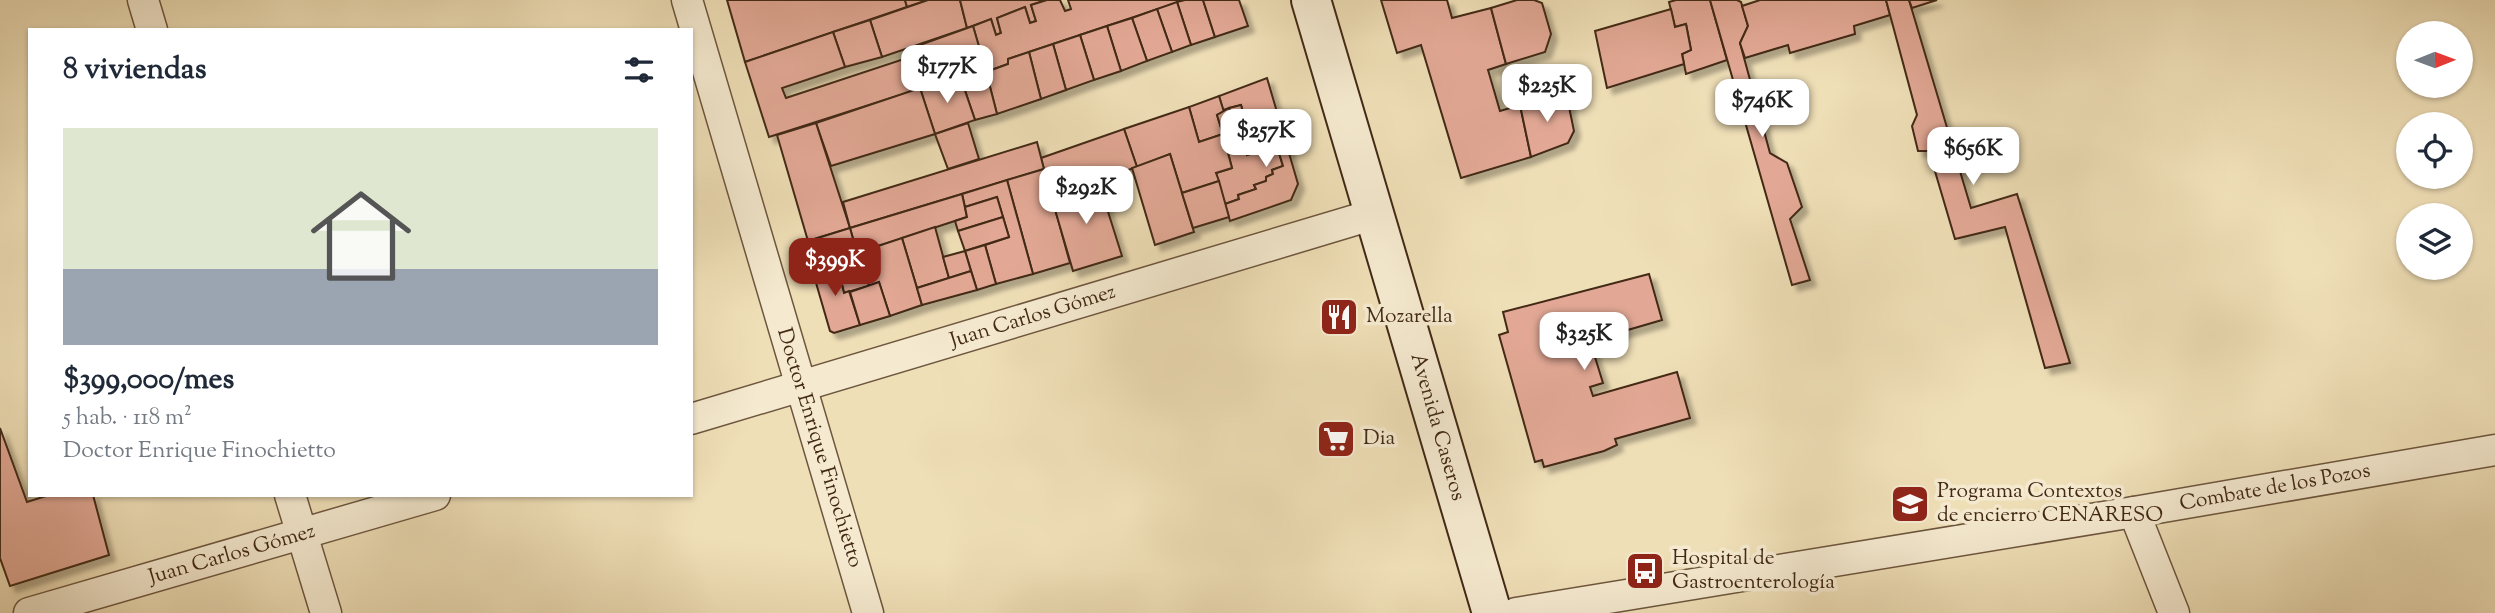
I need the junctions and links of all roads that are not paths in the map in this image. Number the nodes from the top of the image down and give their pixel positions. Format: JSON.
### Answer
{"nodes":[{"id":1,"x":144,"y":0,"type":"edge"},
{"id":2,"x":687,"y":0,"type":"edge"},
{"id":3,"x":1311,"y":0,"type":"edge"},
{"id":4,"x":151,"y":28,"type":"edge"},
{"id":5,"x":1375,"y":214,"type":"junction"},
{"id":6,"x":800,"y":387,"type":"junction"},
{"id":7,"x":693,"y":418,"type":"edge"},
{"id":8,"x":2495,"y":450,"type":"edge"},
{"id":9,"x":291,"y":497,"type":"edge"},
{"id":10,"x":428,"y":497,"type":"edge"},
{"id":11,"x":2134,"y":512,"type":"junction"},
{"id":12,"x":302,"y":535,"type":"junction"},
{"id":13,"x":29,"y":613,"type":"edge"},
{"id":14,"x":326,"y":613,"type":"edge"},
{"id":15,"x":868,"y":613,"type":"edge"},
{"id":16,"x":1492,"y":613,"type":"edge"},
{"id":17,"x":1516,"y":613,"type":"edge"},
{"id":18,"x":2174,"y":613,"type":"edge"}],
"edges":[{"from":1,"to":4,"type":"street"},
{"from":2,"to":6,"type":"street","name":"Doctor Enrique Finochietto"},
{"from":3,"to":5,"type":"main road","name":"Avenida Caseros"},
{"from":5,"to":6,"type":"street","name":"Juan Carlos Gómez"},
{"from":5,"to":16,"type":"main road","name":"Avenida Caseros"},
{"from":6,"to":7,"type":"street","name":"Juan Carlos Gómez"},
{"from":6,"to":15,"type":"street","name":"Doctor Enrique Finochietto"},
{"from":8,"to":11,"type":"street","name":"Combate de los Pozos"},
{"from":9,"to":12,"type":"street"},
{"from":10,"to":12,"type":"street","name":"Juan Carlos Gómez"},
{"from":11,"to":17,"type":"street","name":"Combate de los Pozos"},
{"from":11,"to":18,"type":"street"},
{"from":12,"to":13,"type":"street","name":"Juan Carlos Gómez"},
{"from":12,"to":14,"type":"street"}]}
